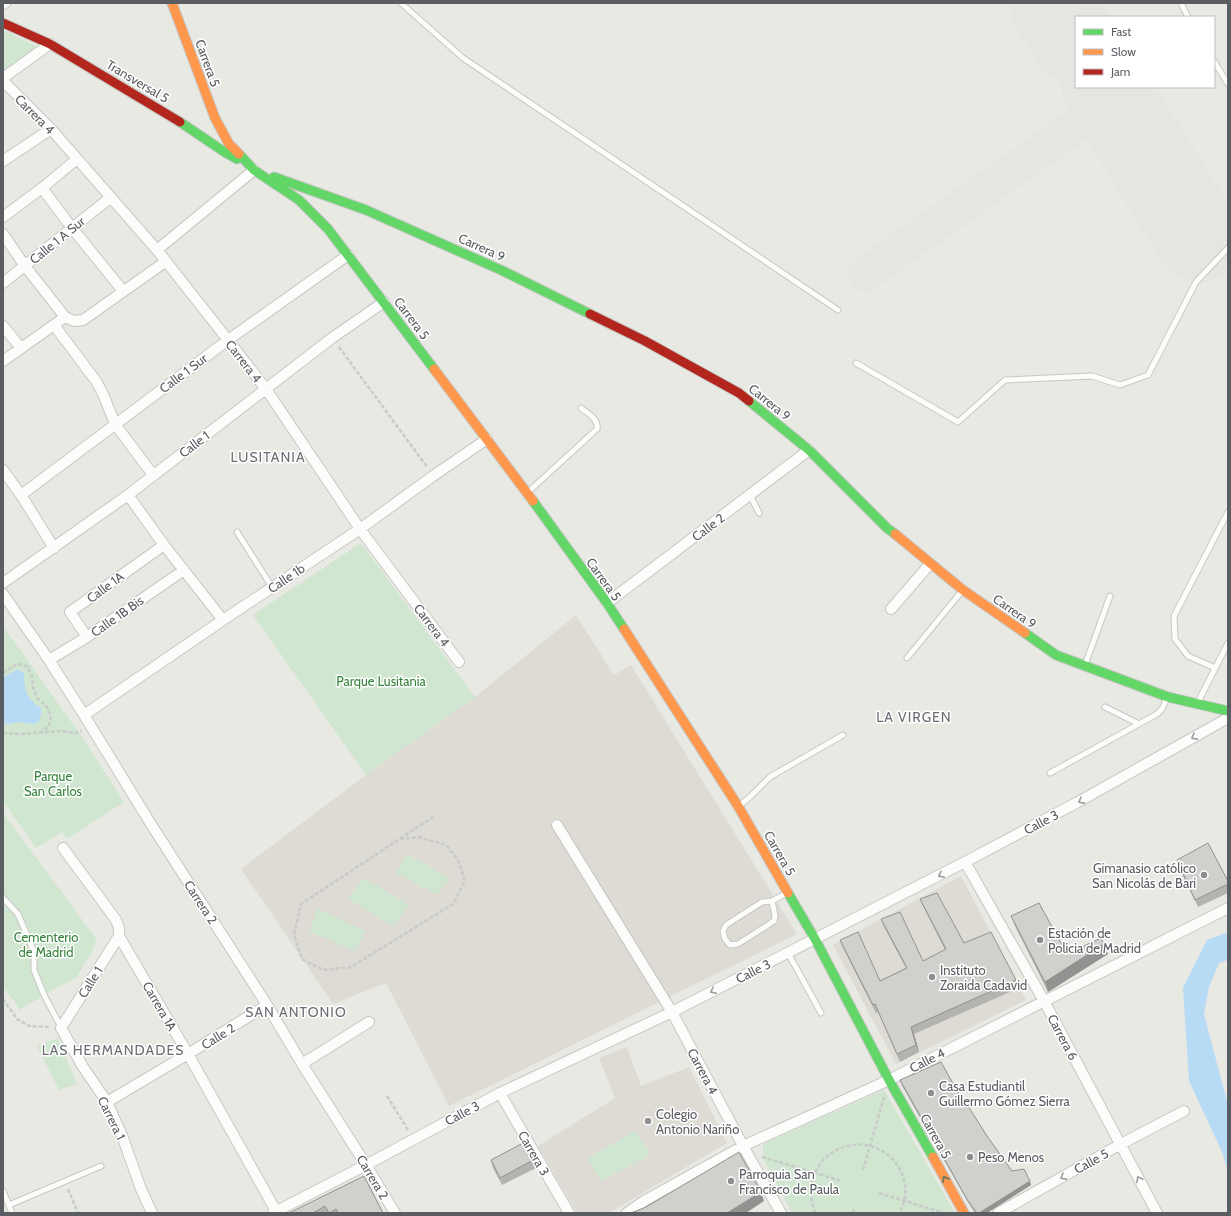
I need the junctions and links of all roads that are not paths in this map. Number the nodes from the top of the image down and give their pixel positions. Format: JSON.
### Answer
{"nodes":[{"id":1,"x":172,"y":3,"type":"edge"},
{"id":2,"x":401,"y":3,"type":"edge"},
{"id":3,"x":1181,"y":3,"type":"edge"},
{"id":4,"x":1188,"y":16,"type":"edge"},
{"id":5,"x":3,"y":23,"type":"edge"},
{"id":6,"x":50,"y":44,"type":"junction"},
{"id":7,"x":1215,"y":63,"type":"edge"},
{"id":8,"x":3,"y":80,"type":"edge"},
{"id":9,"x":1228,"y":84,"type":"edge"},
{"id":10,"x":51,"y":129,"type":"junction"},
{"id":11,"x":77,"y":159,"type":"junction"},
{"id":12,"x":3,"y":161,"type":"edge"},
{"id":13,"x":254,"y":170,"type":"junction"},
{"id":14,"x":42,"y":188,"type":"junction"},
{"id":15,"x":110,"y":198,"type":"junction"},
{"id":16,"x":3,"y":217,"type":"edge"},
{"id":17,"x":72,"y":228,"type":"junction"},
{"id":18,"x":3,"y":234,"type":"edge"},
{"id":19,"x":1228,"y":248,"type":"edge"},
{"id":20,"x":157,"y":250,"type":"junction"},
{"id":21,"x":348,"y":255,"type":"junction"},
{"id":22,"x":165,"y":262,"type":"junction"},
{"id":23,"x":25,"y":266,"type":"junction"},
{"id":24,"x":3,"y":283,"type":"edge"},
{"id":25,"x":123,"y":291,"type":"junction"},
{"id":26,"x":384,"y":302,"type":"junction"},
{"id":27,"x":838,"y":310,"type":"dead end"},
{"id":28,"x":65,"y":317,"type":"junction"},
{"id":29,"x":54,"y":325,"type":"junction"},
{"id":30,"x":3,"y":326,"type":"edge"},
{"id":31,"x":228,"y":340,"type":"junction"},
{"id":32,"x":21,"y":348,"type":"junction"},
{"id":33,"x":3,"y":361,"type":"edge"},
{"id":34,"x":856,"y":363,"type":"dead end"},
{"id":35,"x":266,"y":389,"type":"junction"},
{"id":36,"x":580,"y":408,"type":"dead end"},
{"id":37,"x":115,"y":424,"type":"junction"},
{"id":38,"x":487,"y":439,"type":"junction"},
{"id":39,"x":809,"y":450,"type":"junction"},
{"id":40,"x":3,"y":470,"type":"edge"},
{"id":41,"x":153,"y":475,"type":"junction"},
{"id":42,"x":526,"y":494,"type":"junction"},
{"id":43,"x":20,"y":495,"type":"junction"},
{"id":44,"x":128,"y":495,"type":"junction"},
{"id":45,"x":750,"y":495,"type":"junction"},
{"id":46,"x":1228,"y":512,"type":"edge"},
{"id":47,"x":759,"y":513,"type":"dead end"},
{"id":48,"x":360,"y":529,"type":"junction"},
{"id":49,"x":237,"y":532,"type":"dead end"},
{"id":50,"x":164,"y":545,"type":"junction"},
{"id":51,"x":54,"y":548,"type":"junction"},
{"id":52,"x":930,"y":564,"type":"junction"},
{"id":53,"x":184,"y":570,"type":"junction"},
{"id":54,"x":3,"y":583,"type":"edge"},
{"id":55,"x":272,"y":587,"type":"junction"},
{"id":56,"x":963,"y":590,"type":"junction"},
{"id":57,"x":3,"y":594,"type":"edge"},
{"id":58,"x":1110,"y":596,"type":"dead end"},
{"id":59,"x":607,"y":603,"type":"junction"},
{"id":60,"x":891,"y":609,"type":"dead end"},
{"id":61,"x":223,"y":620,"type":"junction"},
{"id":62,"x":87,"y":637,"type":"junction"},
{"id":63,"x":1228,"y":643,"type":"edge"},
{"id":64,"x":907,"y":658,"type":"dead end"},
{"id":65,"x":49,"y":660,"type":"junction"},
{"id":66,"x":459,"y":662,"type":"dead end"},
{"id":67,"x":1085,"y":667,"type":"junction"},
{"id":68,"x":1215,"y":668,"type":"junction"},
{"id":69,"x":1168,"y":697,"type":"junction"},
{"id":70,"x":1197,"y":703,"type":"junction"},
{"id":71,"x":1105,"y":707,"type":"dead end"},
{"id":72,"x":1228,"y":711,"type":"edge"},
{"id":73,"x":84,"y":714,"type":"junction"},
{"id":74,"x":1228,"y":718,"type":"edge"},
{"id":75,"x":1139,"y":724,"type":"junction"},
{"id":76,"x":843,"y":735,"type":"dead end"},
{"id":77,"x":1050,"y":773,"type":"dead end"},
{"id":78,"x":738,"y":806,"type":"junction"},
{"id":79,"x":557,"y":825,"type":"dead end"},
{"id":80,"x":63,"y":848,"type":"dead end"},
{"id":81,"x":965,"y":862,"type":"junction"},
{"id":82,"x":788,"y":892,"type":"junction"},
{"id":83,"x":3,"y":898,"type":"edge"},
{"id":84,"x":772,"y":901,"type":"junction"},
{"id":85,"x":1228,"y":908,"type":"edge"},
{"id":86,"x":119,"y":936,"type":"junction"},
{"id":87,"x":815,"y":939,"type":"junction"},
{"id":88,"x":788,"y":953,"type":"junction"},
{"id":89,"x":1044,"y":1001,"type":"junction"},
{"id":90,"x":267,"y":1005,"type":"junction"},
{"id":91,"x":672,"y":1012,"type":"junction"},
{"id":92,"x":821,"y":1013,"type":"dead end"},
{"id":93,"x":369,"y":1022,"type":"dead end"},
{"id":94,"x":61,"y":1028,"type":"junction"},
{"id":95,"x":188,"y":1054,"type":"junction"},
{"id":96,"x":302,"y":1064,"type":"junction"},
{"id":97,"x":889,"y":1080,"type":"junction"},
{"id":98,"x":500,"y":1093,"type":"junction"},
{"id":99,"x":107,"y":1102,"type":"junction"},
{"id":100,"x":1184,"y":1112,"type":"dead end"},
{"id":101,"x":1121,"y":1144,"type":"junction"},
{"id":102,"x":745,"y":1149,"type":"junction"},
{"id":103,"x":366,"y":1165,"type":"junction"},
{"id":104,"x":101,"y":1166,"type":"dead end"},
{"id":105,"x":3,"y":1191,"type":"edge"},
{"id":106,"x":9,"y":1205,"type":"junction"},
{"id":107,"x":274,"y":1212,"type":"edge"},
{"id":108,"x":12,"y":1213,"type":"edge"},
{"id":109,"x":152,"y":1213,"type":"edge"},
{"id":110,"x":395,"y":1213,"type":"edge"},
{"id":111,"x":569,"y":1213,"type":"edge"},
{"id":112,"x":627,"y":1213,"type":"edge"},
{"id":113,"x":781,"y":1213,"type":"edge"},
{"id":114,"x":964,"y":1213,"type":"edge"},
{"id":115,"x":998,"y":1213,"type":"edge"},
{"id":116,"x":1157,"y":1213,"type":"edge"}],
"edges":[{"from":1,"to":13,"type":"street","name":"Carrera 5"},
{"from":2,"to":27,"type":"lane"},
{"from":3,"to":4,"type":"lane"},
{"from":5,"to":6,"type":"street","name":"Transversal 5"},
{"from":6,"to":8,"type":"street"},
{"from":6,"to":13,"type":"street","name":"Transversal 5"},
{"from":7,"to":9,"type":"lane"},
{"from":8,"to":10,"type":"street","name":"Carrera 4"},
{"from":10,"to":11,"type":"street","name":"Carrera 4"},
{"from":10,"to":12,"type":"street"},
{"from":11,"to":14,"type":"street"},
{"from":11,"to":15,"type":"street","name":"Carrera 4"},
{"from":13,"to":20,"type":"street"},
{"from":13,"to":21,"type":"street","name":"Carrera 5"},
{"from":13,"to":39,"type":"street","name":"Carrera 9"},
{"from":14,"to":16,"type":"street"},
{"from":14,"to":17,"type":"street"},
{"from":15,"to":17,"type":"street","name":"Calle 1 A Sur"},
{"from":15,"to":20,"type":"street","name":"Carrera 4"},
{"from":17,"to":23,"type":"street","name":"Calle 1 A Sur"},
{"from":17,"to":25,"type":"street"},
{"from":18,"to":23,"type":"street"},
{"from":19,"to":34,"type":"lane"},
{"from":20,"to":22,"type":"street","name":"Carrera 4"},
{"from":21,"to":26,"type":"street","name":"Carrera 5"},
{"from":21,"to":31,"type":"street","name":"Calle 1 Sur"},
{"from":22,"to":25,"type":"street"},
{"from":22,"to":31,"type":"street","name":"Carrera 4"},
{"from":23,"to":24,"type":"street","name":"Calle 1 A Sur"},
{"from":23,"to":28,"type":"street"},
{"from":25,"to":28,"type":"street"},
{"from":26,"to":35,"type":"street","name":"Calle 1"},
{"from":26,"to":38,"type":"street","name":"Carrera 5"},
{"from":28,"to":29,"type":"street"},
{"from":29,"to":32,"type":"street"},
{"from":29,"to":37,"type":"street"},
{"from":30,"to":32,"type":"street"},
{"from":31,"to":35,"type":"street","name":"Carrera 4"},
{"from":31,"to":37,"type":"street","name":"Calle 1 Sur"},
{"from":32,"to":33,"type":"street"},
{"from":35,"to":41,"type":"street","name":"Calle 1"},
{"from":35,"to":48,"type":"street","name":"Carrera 4"},
{"from":36,"to":42,"type":"lane"},
{"from":37,"to":41,"type":"street"},
{"from":37,"to":43,"type":"street","name":"Calle 1 Sur"},
{"from":38,"to":42,"type":"street","name":"Carrera 5"},
{"from":38,"to":48,"type":"street","name":"Calle 1b"},
{"from":39,"to":45,"type":"street","name":"Calle 2"},
{"from":39,"to":52,"type":"street","name":"Carrera 9"},
{"from":40,"to":43,"type":"street"},
{"from":41,"to":44,"type":"street","name":"Calle 1"},
{"from":42,"to":59,"type":"street","name":"Carrera 5"},
{"from":43,"to":51,"type":"street"},
{"from":44,"to":50,"type":"street"},
{"from":44,"to":51,"type":"street","name":"Calle 1"},
{"from":45,"to":47,"type":"lane"},
{"from":45,"to":59,"type":"street","name":"Calle 2"},
{"from":46,"to":68,"type":"lane"},
{"from":48,"to":55,"type":"street","name":"Calle 1b"},
{"from":48,"to":66,"type":"street","name":"Carrera 4"},
{"from":49,"to":55,"type":"lane"},
{"from":50,"to":53,"type":"street"},
{"from":50,"to":62,"type":"street","name":"Calle 1A"},
{"from":51,"to":54,"type":"street","name":"Calle 1"},
{"from":52,"to":56,"type":"street","name":"Carrera 9"},
{"from":52,"to":60,"type":"street"},
{"from":53,"to":61,"type":"street"},
{"from":53,"to":62,"type":"street","name":"Calle 1B Bis"},
{"from":55,"to":61,"type":"street","name":"Calle 1b"},
{"from":56,"to":64,"type":"lane"},
{"from":56,"to":67,"type":"street","name":"Carrera 9"},
{"from":57,"to":65,"type":"street","name":"Carrera 2"},
{"from":58,"to":67,"type":"lane"},
{"from":59,"to":78,"type":"street","name":"Carrera 5"},
{"from":61,"to":73,"type":"street","name":"Calle 1b"},
{"from":62,"to":65,"type":"street","name":"Calle 1B Bis"},
{"from":63,"to":68,"type":"lane"},
{"from":65,"to":73,"type":"street","name":"Carrera 2"},
{"from":67,"to":69,"type":"street","name":"Carrera 9"},
{"from":68,"to":70,"type":"lane"},
{"from":69,"to":70,"type":"street","name":"Carrera 9"},
{"from":69,"to":75,"type":"lane"},
{"from":70,"to":72,"type":"street","name":"Carrera 9"},
{"from":71,"to":75,"type":"lane"},
{"from":73,"to":90,"type":"street","name":"Carrera 2"},
{"from":74,"to":81,"type":"street","name":"Calle 3","one_way":true},
{"from":75,"to":77,"type":"lane"},
{"from":76,"to":78,"type":"lane"},
{"from":78,"to":82,"type":"street","name":"Carrera 5"},
{"from":79,"to":91,"type":"street","name":"Carrera 4"},
{"from":80,"to":86,"type":"street","name":"Carrera 1A"},
{"from":81,"to":87,"type":"street","name":"Calle 3","one_way":true},
{"from":81,"to":89,"type":"street","name":"Carrera 6"},
{"from":82,"to":84,"type":"lane"},
{"from":82,"to":87,"type":"street","name":"Carrera 5"},
{"from":83,"to":94,"type":"lane"},
{"from":84,"to":84,"type":"lane"},
{"from":85,"to":89,"type":"street","name":"Calle 4"},
{"from":86,"to":94,"type":"street","name":"Calle 1"},
{"from":86,"to":95,"type":"street","name":"Carrera 1A"},
{"from":87,"to":88,"type":"street","name":"Calle 3"},
{"from":87,"to":97,"type":"street","name":"Carrera 5"},
{"from":88,"to":91,"type":"street","name":"Calle 3","one_way":true},
{"from":88,"to":92,"type":"lane"},
{"from":89,"to":97,"type":"street","name":"Calle 4"},
{"from":89,"to":101,"type":"street","name":"Carrera 6"},
{"from":90,"to":95,"type":"street","name":"Calle 2"},
{"from":90,"to":96,"type":"street","name":"Carrera 2"},
{"from":91,"to":98,"type":"street","name":"Calle 3"},
{"from":91,"to":102,"type":"street","name":"Carrera 4"},
{"from":93,"to":96,"type":"street"},
{"from":94,"to":99,"type":"street","name":"Carrera 1"},
{"from":95,"to":99,"type":"street","name":"Calle 2"},
{"from":95,"to":107,"type":"street","name":"Carrera 1A"},
{"from":96,"to":103,"type":"street","name":"Carrera 2"},
{"from":97,"to":102,"type":"street","name":"Calle 4"},
{"from":114,"to":97,"type":"street","name":"Carrera 5","one_way":true},
{"from":98,"to":103,"type":"street","name":"Calle 3"},
{"from":98,"to":111,"type":"street","name":"Carrera 3"},
{"from":99,"to":109,"type":"street","name":"Carrera 1"},
{"from":100,"to":101,"type":"street","name":"Calle 5"},
{"from":101,"to":115,"type":"street","name":"Calle 5","one_way":true},
{"from":116,"to":101,"type":"street","name":"Carrera 6","one_way":true},
{"from":102,"to":112,"type":"street","name":"Calle 4"},
{"from":102,"to":113,"type":"street","name":"Carrera 4"},
{"from":103,"to":107,"type":"street","name":"Calle 3"},
{"from":103,"to":110,"type":"street","name":"Carrera 2"},
{"from":104,"to":106,"type":"lane"},
{"from":105,"to":106,"type":"lane"},
{"from":106,"to":108,"type":"lane"}]}
